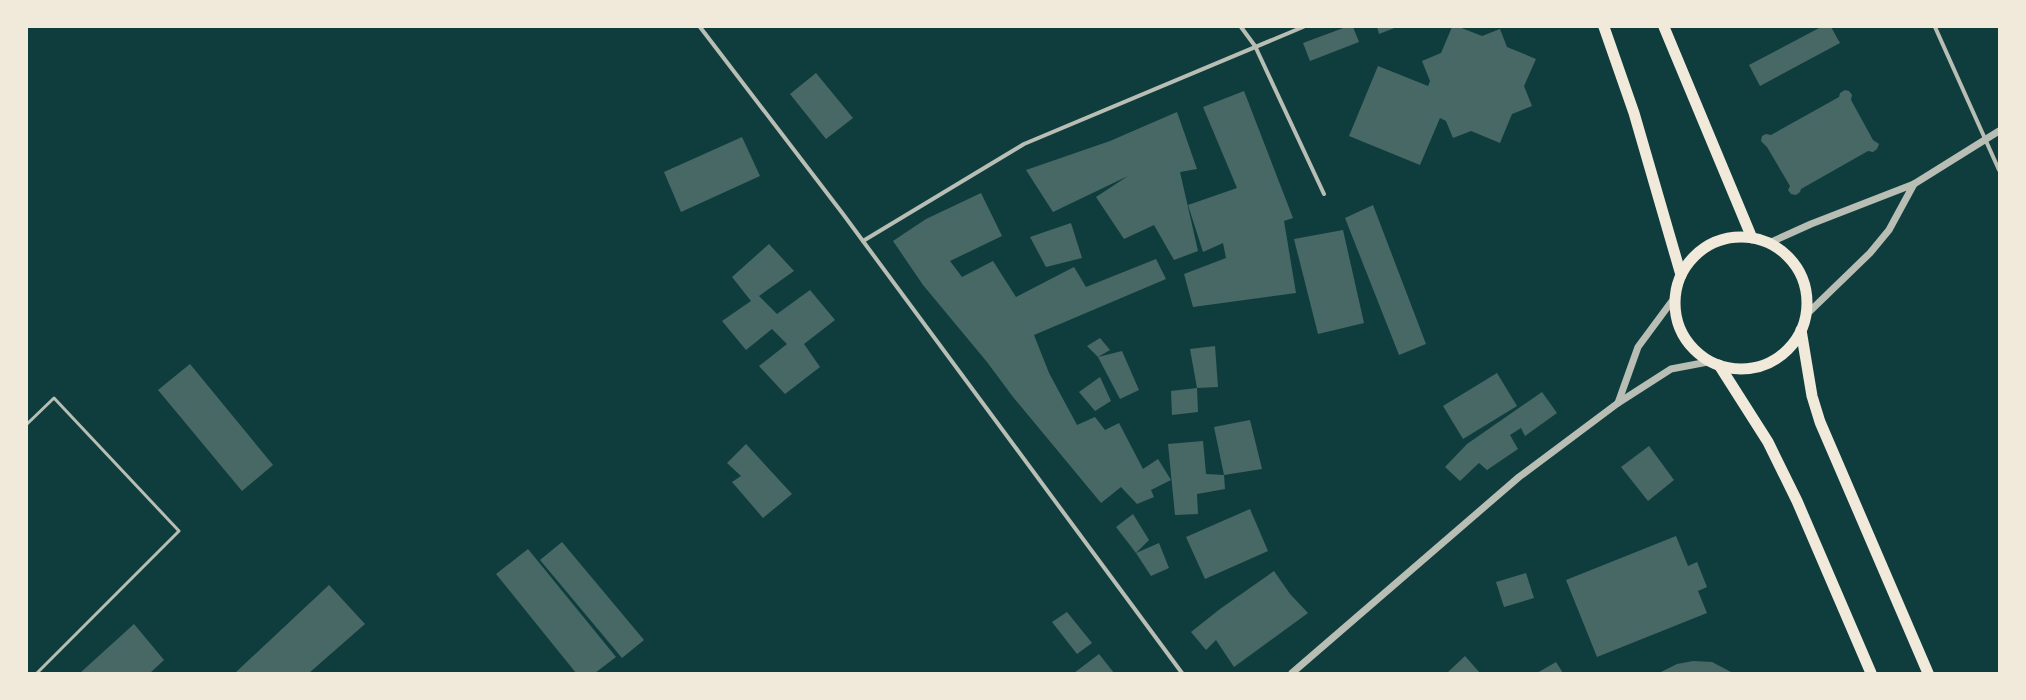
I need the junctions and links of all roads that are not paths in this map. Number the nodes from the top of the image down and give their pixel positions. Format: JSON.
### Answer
{"nodes":[{"id":1,"x":700,"y":27,"type":"edge"},
{"id":2,"x":1241,"y":27,"type":"edge"},
{"id":3,"x":1303,"y":27,"type":"edge"},
{"id":4,"x":1604,"y":27,"type":"edge"},
{"id":5,"x":1664,"y":27,"type":"edge"},
{"id":6,"x":1935,"y":27,"type":"edge"},
{"id":7,"x":1255,"y":46,"type":"junction"},
{"id":8,"x":1999,"y":131,"type":"edge"},
{"id":9,"x":1985,"y":141,"type":"junction"},
{"id":10,"x":1999,"y":170,"type":"edge"},
{"id":11,"x":1914,"y":184,"type":"junction"},
{"id":12,"x":1324,"y":194,"type":"dead end"},
{"id":13,"x":1752,"y":238,"type":"junction"},
{"id":14,"x":863,"y":241,"type":"junction"},
{"id":15,"x":1769,"y":243,"type":"junction"},
{"id":16,"x":1681,"y":275,"type":"junction"},
{"id":17,"x":1675,"y":296,"type":"junction"},
{"id":18,"x":1807,"y":314,"type":"junction"},
{"id":19,"x":1801,"y":330,"type":"junction"},
{"id":20,"x":1716,"y":363,"type":"junction"},
{"id":21,"x":1618,"y":403,"type":"junction"},
{"id":22,"x":27,"y":424,"type":"edge"},
{"id":23,"x":37,"y":673,"type":"edge"},
{"id":24,"x":1182,"y":673,"type":"edge"},
{"id":25,"x":1292,"y":673,"type":"edge"},
{"id":26,"x":1871,"y":673,"type":"edge"},
{"id":27,"x":1928,"y":673,"type":"edge"}],
"edges":[{"from":1,"to":14,"type":"street"},
{"from":2,"to":7,"type":"street"},
{"from":3,"to":7,"type":"street"},
{"from":4,"to":16,"type":"highway"},
{"from":5,"to":13,"type":"highway"},
{"from":6,"to":9,"type":"street"},
{"from":7,"to":12,"type":"street"},
{"from":7,"to":14,"type":"street"},
{"from":8,"to":9,"type":"street"},
{"from":9,"to":10,"type":"street"},
{"from":9,"to":11,"type":"street"},
{"from":11,"to":15,"type":"street"},
{"from":11,"to":18,"type":"street"},
{"from":13,"to":15,"type":"highway"},
{"from":13,"to":16,"type":"highway"},
{"from":14,"to":24,"type":"street"},
{"from":15,"to":18,"type":"highway"},
{"from":16,"to":17,"type":"highway"},
{"from":17,"to":20,"type":"highway"},
{"from":17,"to":21,"type":"street"},
{"from":18,"to":19,"type":"highway"},
{"from":19,"to":20,"type":"highway"},
{"from":19,"to":27,"type":"highway"},
{"from":20,"to":21,"type":"street"},
{"from":20,"to":26,"type":"highway"},
{"from":21,"to":25,"type":"street"},
{"from":22,"to":23,"type":"lane"}]}
